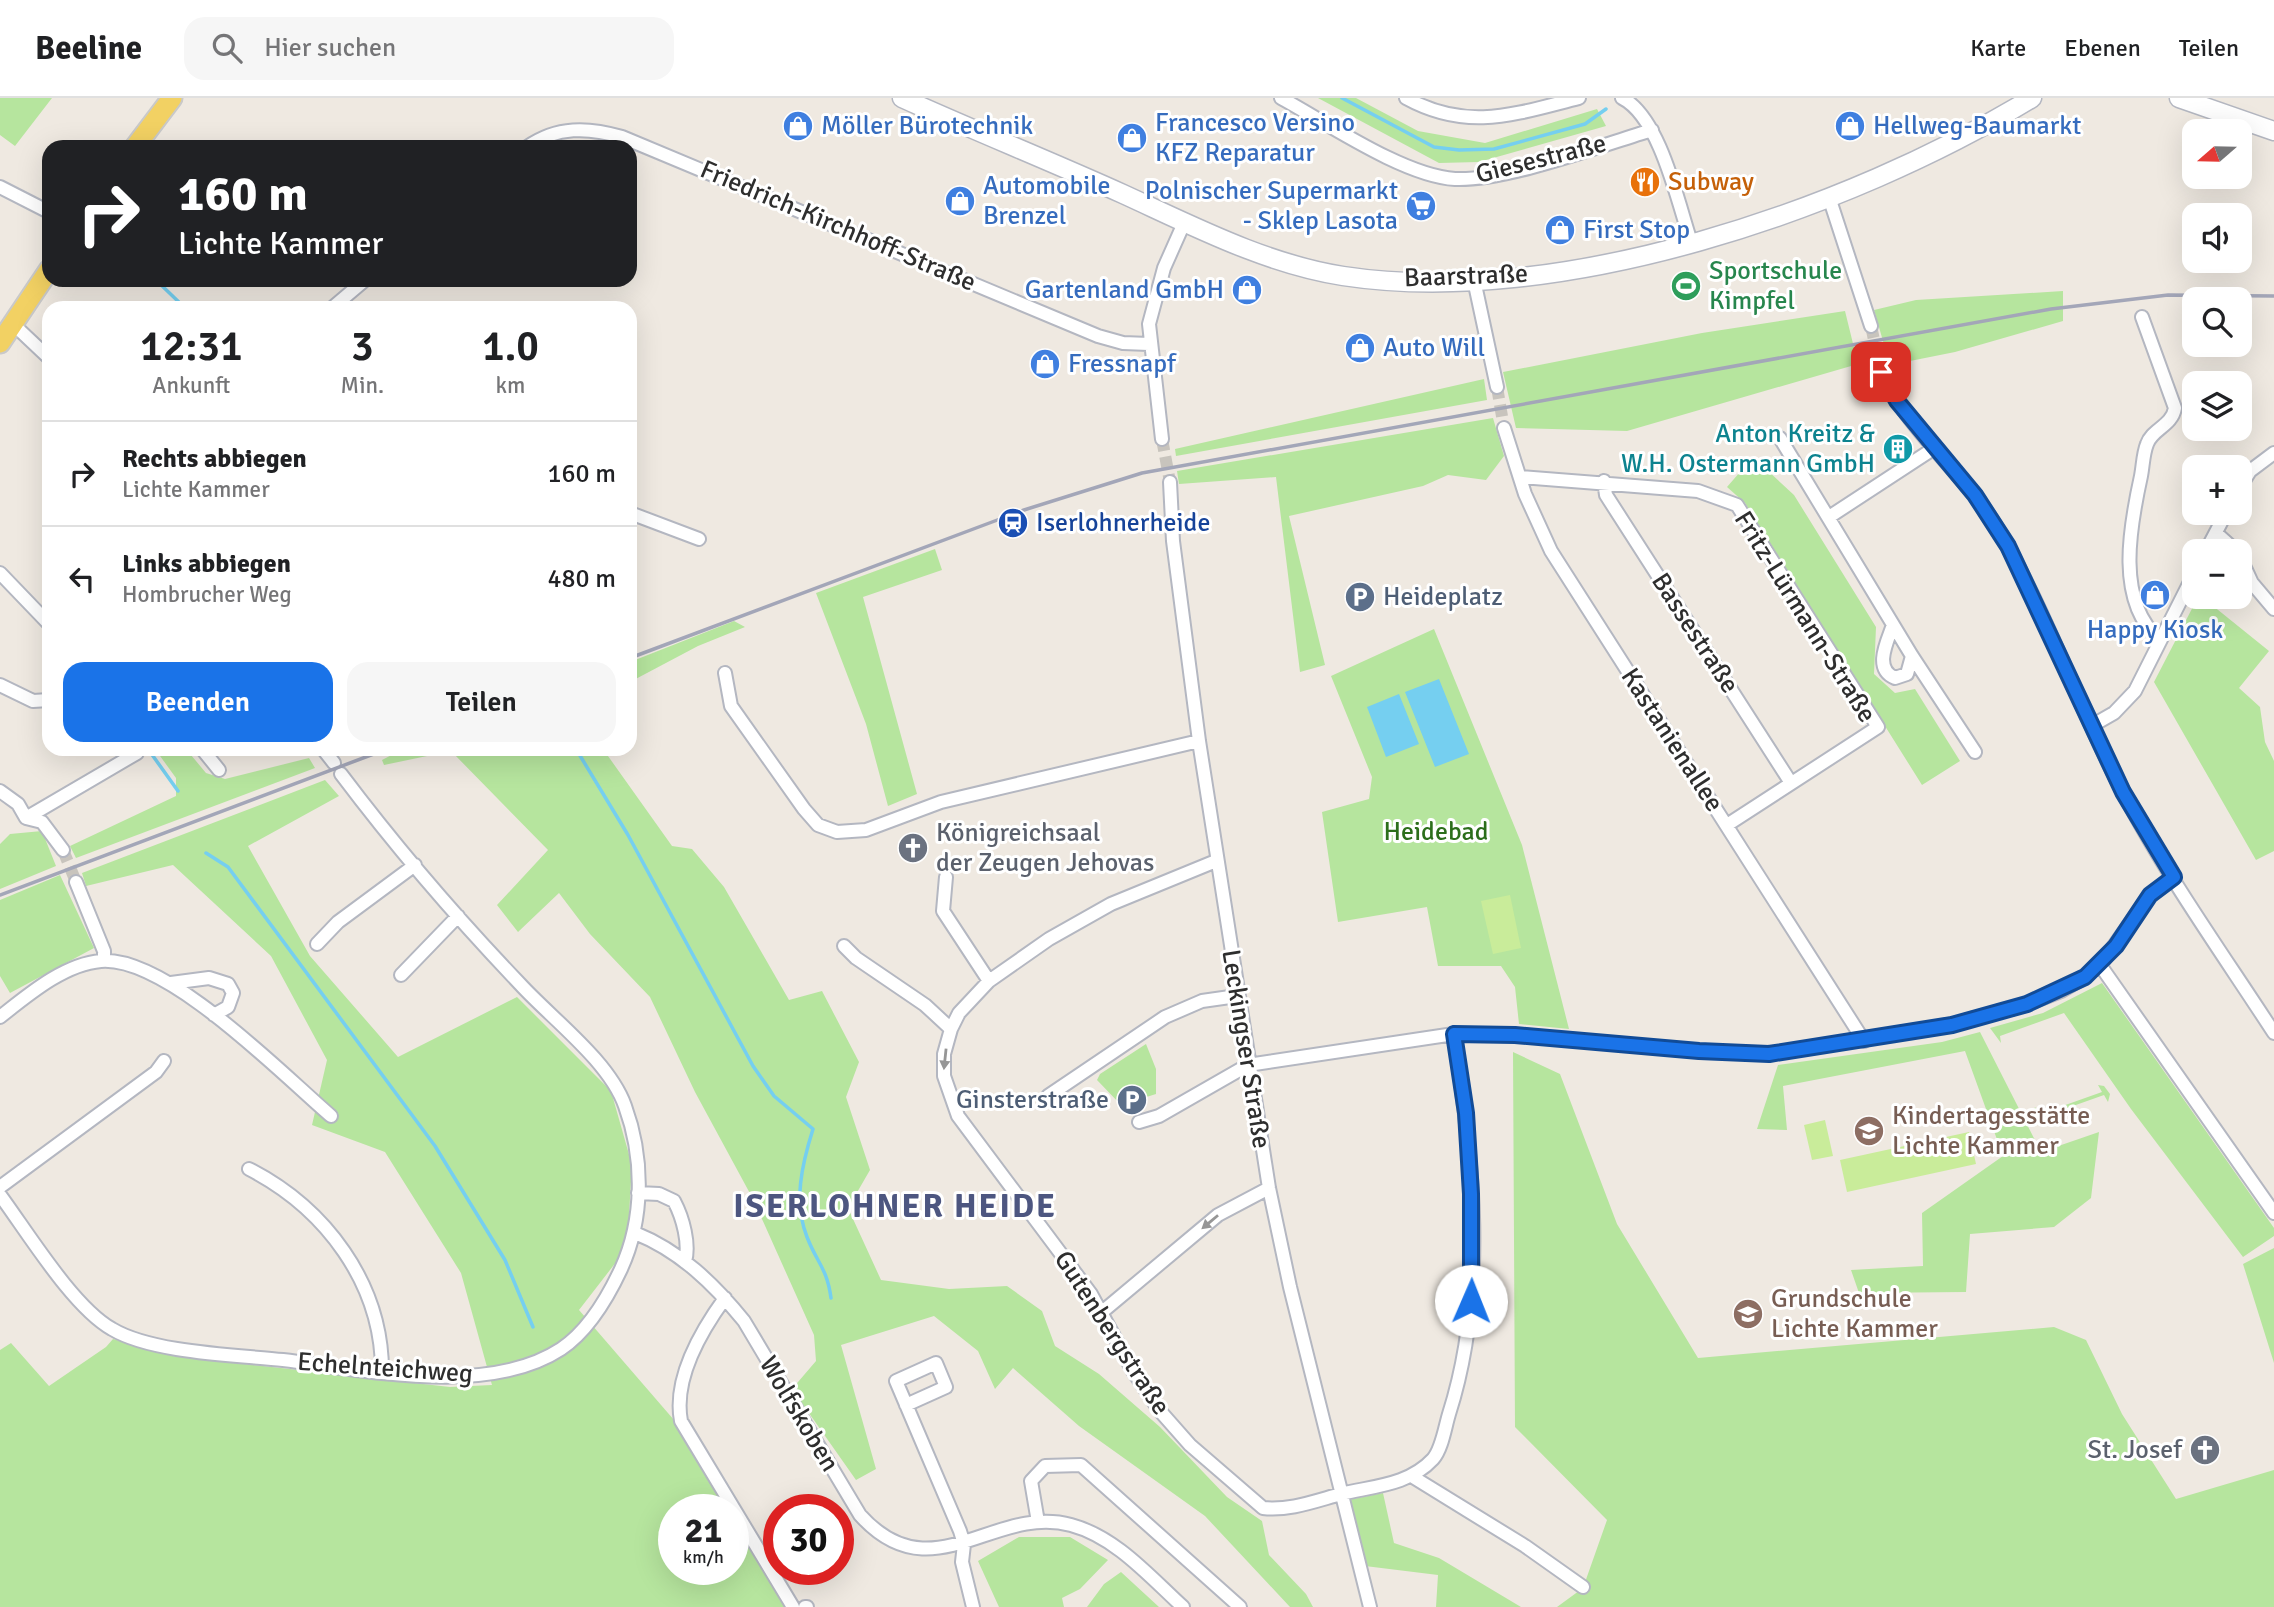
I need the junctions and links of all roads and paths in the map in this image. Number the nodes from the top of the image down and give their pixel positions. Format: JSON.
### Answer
{"nodes":[{"id":1,"x":172,"y":98,"type":"edge"},
{"id":2,"x":902,"y":98,"type":"edge"},
{"id":3,"x":1280,"y":98,"type":"edge"},
{"id":4,"x":1406,"y":98,"type":"edge"},
{"id":5,"x":1579,"y":98,"type":"edge"},
{"id":6,"x":1622,"y":98,"type":"edge"},
{"id":7,"x":2032,"y":98,"type":"edge"},
{"id":8,"x":2179,"y":98,"type":"edge"},
{"id":9,"x":1652,"y":130,"type":"junction"},
{"id":10,"x":2274,"y":131,"type":"edge"},
{"id":11,"x":140,"y":140,"type":"edge"},
{"id":12,"x":539,"y":140,"type":"edge"},
{"id":13,"x":629,"y":140,"type":"edge"},
{"id":14,"x":637,"y":143,"type":"edge"},
{"id":15,"x":0,"y":187,"type":"edge"},
{"id":16,"x":1829,"y":197,"type":"junction"},
{"id":17,"x":42,"y":208,"type":"edge"},
{"id":18,"x":1184,"y":223,"type":"junction"},
{"id":19,"x":1691,"y":242,"type":"junction"},
{"id":20,"x":42,"y":280,"type":"edge"},
{"id":21,"x":1474,"y":280,"type":"junction"},
{"id":22,"x":357,"y":287,"type":"edge"},
{"id":23,"x":340,"y":301,"type":"edge"},
{"id":24,"x":2142,"y":317,"type":"dead end"},
{"id":25,"x":13,"y":324,"type":"junction"},
{"id":26,"x":1871,"y":326,"type":"tunnel mouth"},
{"id":27,"x":0,"y":343,"type":"edge"},
{"id":28,"x":1149,"y":344,"type":"junction"},
{"id":29,"x":42,"y":351,"type":"edge"},
{"id":30,"x":1877,"y":353,"type":"tunnel mouth"},
{"id":31,"x":1497,"y":387,"type":"tunnel mouth"},
{"id":32,"x":1504,"y":428,"type":"tunnel mouth"},
{"id":33,"x":1780,"y":438,"type":"dead end"},
{"id":34,"x":1162,"y":439,"type":"tunnel mouth"},
{"id":35,"x":1936,"y":447,"type":"junction"},
{"id":36,"x":2274,"y":453,"type":"edge"},
{"id":37,"x":2252,"y":470,"type":"edge"},
{"id":38,"x":1521,"y":477,"type":"junction"},
{"id":39,"x":1604,"y":481,"type":"junction"},
{"id":40,"x":1170,"y":482,"type":"tunnel mouth"},
{"id":41,"x":637,"y":516,"type":"edge"},
{"id":42,"x":1829,"y":517,"type":"junction"},
{"id":43,"x":2220,"y":525,"type":"edge"},
{"id":44,"x":2216,"y":533,"type":"junction"},
{"id":45,"x":699,"y":539,"type":"dead end"},
{"id":46,"x":2213,"y":539,"type":"edge"},
{"id":47,"x":2223,"y":539,"type":"edge"},
{"id":48,"x":0,"y":573,"type":"edge"},
{"id":49,"x":2252,"y":583,"type":"edge"},
{"id":50,"x":2182,"y":597,"type":"edge"},
{"id":51,"x":2274,"y":609,"type":"edge"},
{"id":52,"x":42,"y":617,"type":"edge"},
{"id":53,"x":1893,"y":625,"type":"junction"},
{"id":54,"x":2160,"y":640,"type":"junction"},
{"id":55,"x":1912,"y":656,"type":"junction"},
{"id":56,"x":724,"y":673,"type":"dead end"},
{"id":57,"x":0,"y":685,"type":"edge"},
{"id":58,"x":42,"y":700,"type":"edge"},
{"id":59,"x":2093,"y":725,"type":"junction"},
{"id":60,"x":1199,"y":741,"type":"junction"},
{"id":61,"x":1975,"y":752,"type":"dead end"},
{"id":62,"x":132,"y":756,"type":"edge"},
{"id":63,"x":208,"y":756,"type":"edge"},
{"id":64,"x":328,"y":756,"type":"edge"},
{"id":65,"x":219,"y":769,"type":"dead end"},
{"id":66,"x":1791,"y":783,"type":"junction"},
{"id":67,"x":0,"y":791,"type":"edge"},
{"id":68,"x":26,"y":818,"type":"junction"},
{"id":69,"x":1727,"y":825,"type":"junction"},
{"id":70,"x":63,"y":850,"type":"tunnel mouth"},
{"id":71,"x":1216,"y":861,"type":"junction"},
{"id":72,"x":415,"y":865,"type":"junction"},
{"id":73,"x":946,"y":877,"type":"dead end"},
{"id":74,"x":2174,"y":877,"type":"junction"},
{"id":75,"x":76,"y":882,"type":"tunnel mouth"},
{"id":76,"x":458,"y":916,"type":"junction"},
{"id":77,"x":317,"y":944,"type":"dead end"},
{"id":78,"x":844,"y":946,"type":"dead end"},
{"id":79,"x":104,"y":960,"type":"junction"},
{"id":80,"x":2100,"y":965,"type":"junction"},
{"id":81,"x":401,"y":975,"type":"dead end"},
{"id":82,"x":989,"y":981,"type":"junction"},
{"id":83,"x":171,"y":984,"type":"junction"},
{"id":84,"x":1237,"y":996,"type":"junction"},
{"id":85,"x":214,"y":1015,"type":"junction"},
{"id":86,"x":0,"y":1017,"type":"edge"},
{"id":87,"x":951,"y":1029,"type":"junction"},
{"id":88,"x":2274,"y":1033,"type":"edge"},
{"id":89,"x":1454,"y":1034,"type":"junction"},
{"id":90,"x":1864,"y":1041,"type":"junction"},
{"id":91,"x":164,"y":1061,"type":"dead end"},
{"id":92,"x":1248,"y":1065,"type":"junction"},
{"id":93,"x":1048,"y":1096,"type":"dead end"},
{"id":94,"x":331,"y":1116,"type":"dead end"},
{"id":95,"x":1139,"y":1122,"type":"dead end"},
{"id":96,"x":249,"y":1169,"type":"dead end"},
{"id":97,"x":0,"y":1186,"type":"edge"},
{"id":98,"x":1269,"y":1188,"type":"junction"},
{"id":99,"x":638,"y":1193,"type":"junction"},
{"id":100,"x":0,"y":1195,"type":"edge"},
{"id":101,"x":2274,"y":1213,"type":"edge"},
{"id":102,"x":635,"y":1233,"type":"junction"},
{"id":103,"x":685,"y":1262,"type":"junction"},
{"id":104,"x":725,"y":1298,"type":"junction"},
{"id":105,"x":1102,"y":1312,"type":"junction"},
{"id":106,"x":382,"y":1371,"type":"junction"},
{"id":107,"x":906,"y":1405,"type":"dead end"},
{"id":108,"x":1413,"y":1477,"type":"junction"},
{"id":109,"x":1342,"y":1494,"type":"junction"},
{"id":110,"x":1038,"y":1522,"type":"junction"},
{"id":111,"x":964,"y":1544,"type":"junction"},
{"id":112,"x":1583,"y":1587,"type":"dead end"},
{"id":113,"x":793,"y":1607,"type":"edge"},
{"id":114,"x":973,"y":1607,"type":"edge"},
{"id":115,"x":1183,"y":1607,"type":"edge"},
{"id":116,"x":1240,"y":1607,"type":"edge"},
{"id":117,"x":1370,"y":1607,"type":"edge"}],
"edges":[{"from":1,"to":11,"type":"main road"},
{"from":2,"to":18,"type":"main road","name":"Baarstraße"},
{"from":3,"to":9,"type":"street","name":"Giesestraße"},
{"from":4,"to":5,"type":"street","name":"Giesestraße"},
{"from":6,"to":9,"type":"street","name":"Giesestraße"},
{"from":7,"to":16,"type":"main road","name":"Baarstraße"},
{"from":8,"to":10,"type":"main road"},
{"from":9,"to":19,"type":"street","name":"Giesestraße"},
{"from":12,"to":13,"type":"street","name":"Friedrich-Kirchhoff-Straße"},
{"from":14,"to":28,"type":"street","name":"Friedrich-Kirchhoff-Straße"},
{"from":15,"to":17,"type":"street"},
{"from":16,"to":19,"type":"main road","name":"Baarstraße"},
{"from":16,"to":26,"type":"street"},
{"from":18,"to":21,"type":"main road","name":"Baarstraße"},
{"from":18,"to":28,"type":"street"},
{"from":19,"to":21,"type":"main road","name":"Baarstraße"},
{"from":20,"to":25,"type":"main road"},
{"from":21,"to":31,"type":"street"},
{"from":22,"to":23,"type":"street"},
{"from":24,"to":54,"type":"street"},
{"from":25,"to":27,"type":"main road"},
{"from":25,"to":29,"type":"street"},
{"from":28,"to":34,"type":"street"},
{"from":30,"to":35,"type":"street"},
{"from":32,"to":38,"type":"street","name":"Kastanienallee"},
{"from":33,"to":42,"type":"street"},
{"from":35,"to":42,"type":"street"},
{"from":35,"to":59,"type":"street"},
{"from":36,"to":37,"type":"street"},
{"from":38,"to":39,"type":"street","name":"Fritz-Lürmann-Straße"},
{"from":38,"to":69,"type":"street","name":"Kastanienallee"},
{"from":39,"to":66,"type":"street","name":"Bassestraße"},
{"from":39,"to":66,"type":"street","name":"Fritz-Lürmann-Straße"},
{"from":40,"to":60,"type":"street","name":"Leckingser Straße"},
{"from":41,"to":45,"type":"street"},
{"from":42,"to":53,"type":"street"},
{"from":43,"to":44,"type":"street"},
{"from":44,"to":46,"type":"street"},
{"from":44,"to":47,"type":"street"},
{"from":48,"to":52,"type":"street"},
{"from":49,"to":51,"type":"street"},
{"from":50,"to":54,"type":"street"},
{"from":53,"to":55,"type":"street"},
{"from":53,"to":55,"type":"street"},
{"from":54,"to":59,"type":"street"},
{"from":55,"to":61,"type":"street"},
{"from":56,"to":60,"type":"street"},
{"from":57,"to":58,"type":"street"},
{"from":59,"to":74,"type":"street"},
{"from":60,"to":71,"type":"street","name":"Leckingser Straße"},
{"from":62,"to":68,"type":"street"},
{"from":63,"to":65,"type":"street"},
{"from":64,"to":72,"type":"street","name":"Echelnteichweg"},
{"from":66,"to":69,"type":"street","name":"Fritz-Lürmann-Straße"},
{"from":67,"to":68,"type":"street"},
{"from":68,"to":70,"type":"street"},
{"from":69,"to":90,"type":"street","name":"Kastanienallee"},
{"from":71,"to":82,"type":"street","name":"Gutenbergstraße"},
{"from":71,"to":84,"type":"street","name":"Leckingser Straße"},
{"from":72,"to":76,"type":"street","name":"Echelnteichweg"},
{"from":72,"to":77,"type":"street"},
{"from":73,"to":82,"type":"street"},
{"from":74,"to":80,"type":"street"},
{"from":74,"to":88,"type":"street"},
{"from":75,"to":79,"type":"street"},
{"from":76,"to":81,"type":"street"},
{"from":76,"to":99,"type":"street","name":"Echelnteichweg"},
{"from":78,"to":87,"type":"street"},
{"from":79,"to":83,"type":"street"},
{"from":79,"to":86,"type":"street"},
{"from":80,"to":90,"type":"street"},
{"from":80,"to":101,"type":"street"},
{"from":82,"to":87,"type":"street","name":"Gutenbergstraße"},
{"from":83,"to":85,"type":"street"},
{"from":83,"to":85,"type":"street"},
{"from":84,"to":92,"type":"street","name":"Leckingser Straße"},
{"from":84,"to":93,"type":"street"},
{"from":85,"to":94,"type":"street"},
{"from":87,"to":105,"type":"street","name":"Gutenbergstraße","one_way":true},
{"from":89,"to":90,"type":"street"},
{"from":89,"to":92,"type":"street"},
{"from":89,"to":108,"type":"street"},
{"from":91,"to":97,"type":"street"},
{"from":92,"to":95,"type":"street"},
{"from":92,"to":98,"type":"street","name":"Leckingser Straße"},
{"from":96,"to":106,"type":"street"},
{"from":98,"to":105,"type":"street","one_way":true},
{"from":98,"to":109,"type":"street","name":"Leckingser Straße"},
{"from":99,"to":102,"type":"street","name":"Echelnteichweg"},
{"from":99,"to":103,"type":"street"},
{"from":100,"to":106,"type":"street","name":"Echelnteichweg"},
{"from":102,"to":103,"type":"street","name":"Wolfskoben"},
{"from":102,"to":106,"type":"street","name":"Echelnteichweg"},
{"from":103,"to":104,"type":"street","name":"Wolfskoben"},
{"from":104,"to":111,"type":"street","name":"Wolfskoben"},
{"from":104,"to":113,"type":"street"},
{"from":105,"to":109,"type":"street","name":"Gutenbergstraße"},
{"from":107,"to":111,"type":"street"},
{"from":108,"to":109,"type":"street","name":"Gutenbergstraße"},
{"from":108,"to":112,"type":"street"},
{"from":109,"to":117,"type":"street","name":"Leckingser Straße"},
{"from":110,"to":111,"type":"street","name":"Wolfskoben"},
{"from":110,"to":115,"type":"street","name":"Wolfskoben"},
{"from":110,"to":116,"type":"street"},
{"from":111,"to":114,"type":"street"}]}
